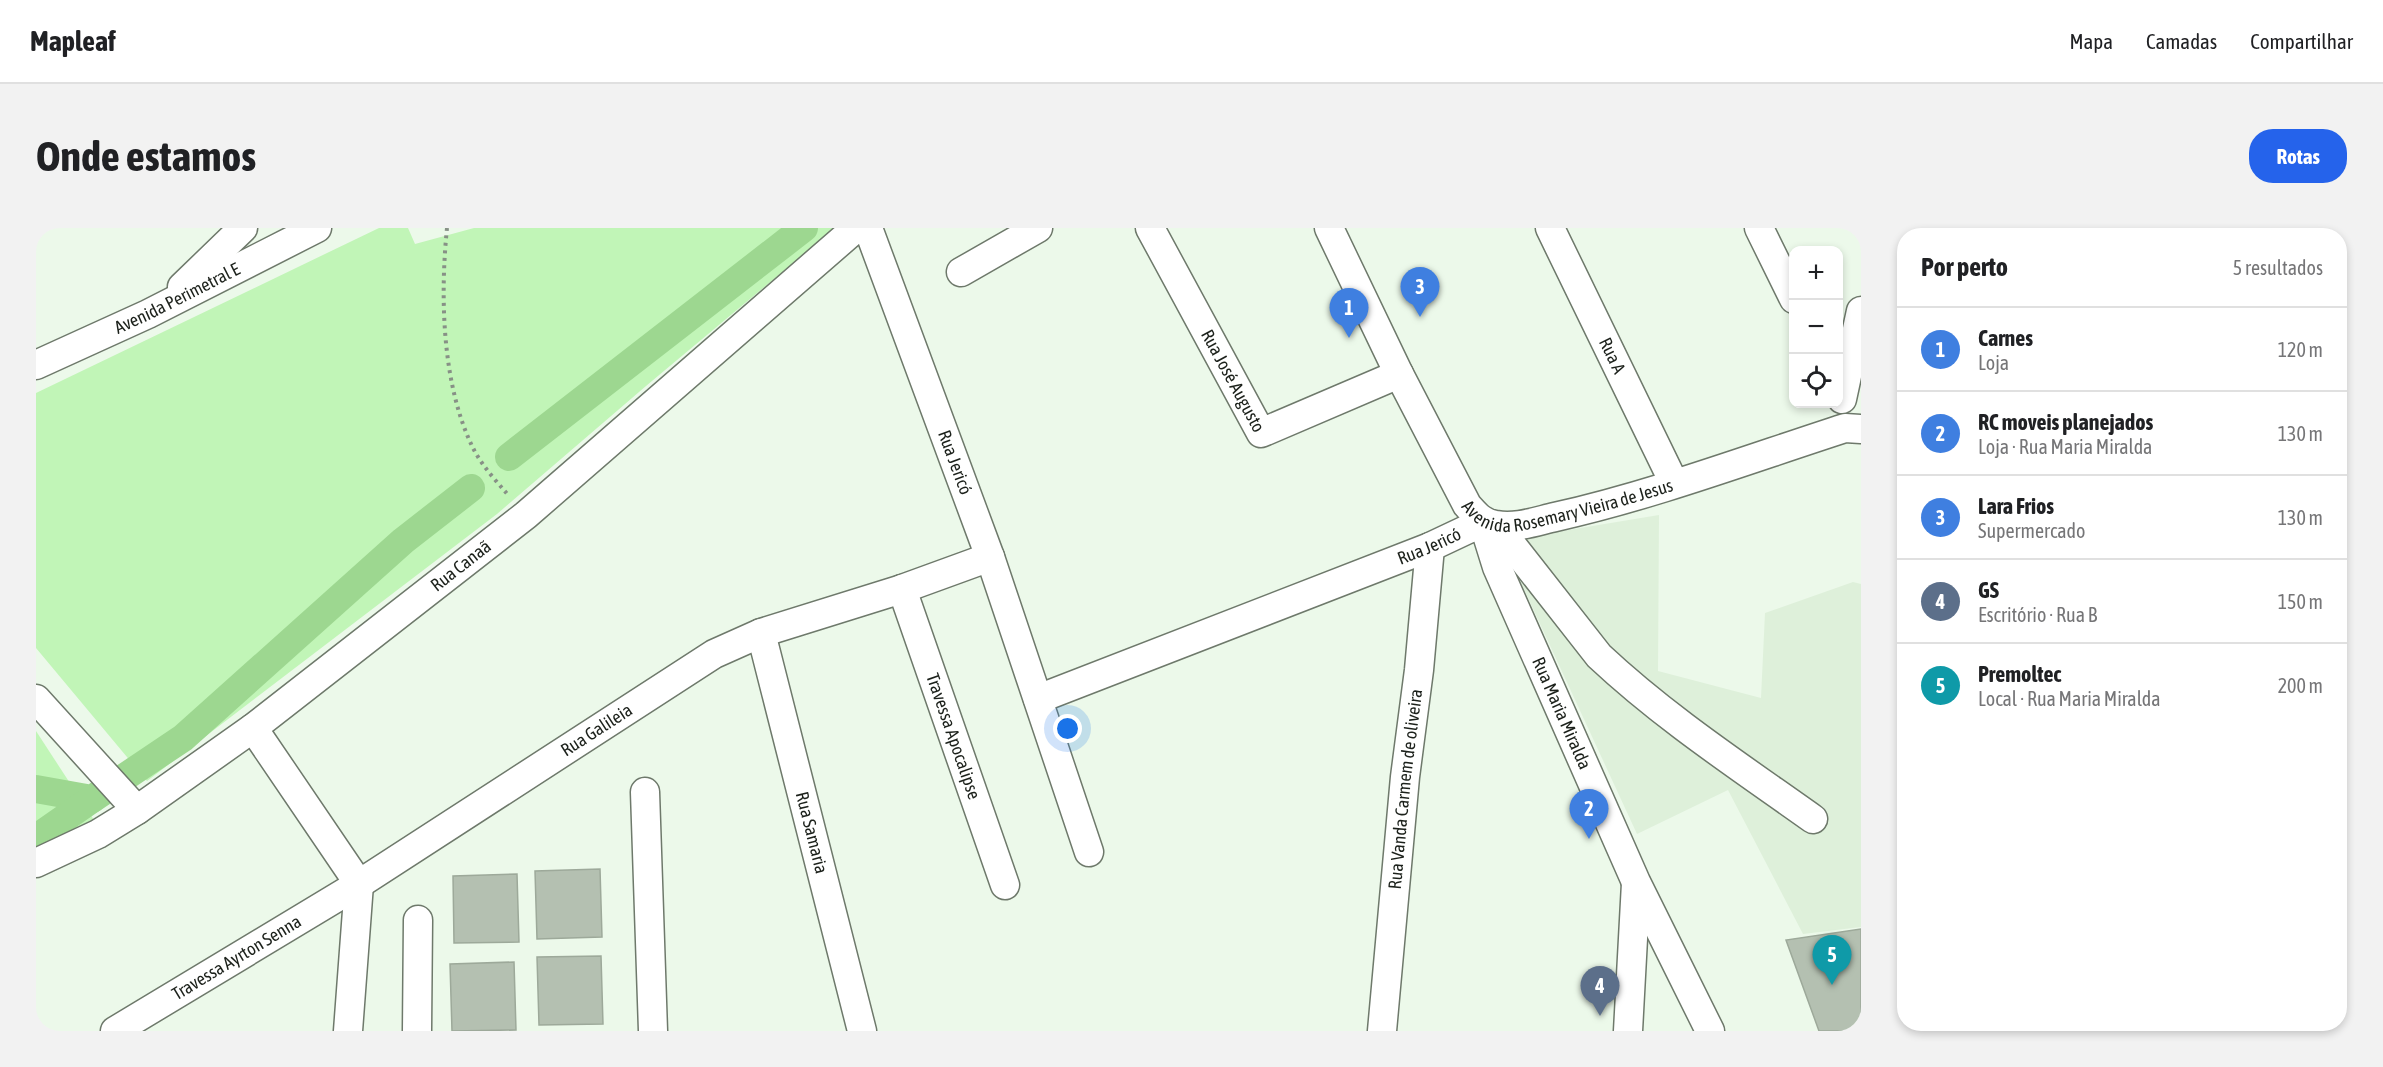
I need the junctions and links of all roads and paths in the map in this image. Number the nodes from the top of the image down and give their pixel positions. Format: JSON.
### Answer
{"nodes":[{"id":1,"x":243,"y":228,"type":"edge"},
{"id":2,"x":317,"y":228,"type":"edge"},
{"id":3,"x":447,"y":228,"type":"edge"},
{"id":4,"x":856,"y":228,"type":"edge"},
{"id":5,"x":868,"y":228,"type":"edge"},
{"id":6,"x":1038,"y":228,"type":"edge"},
{"id":7,"x":1150,"y":228,"type":"edge"},
{"id":8,"x":1329,"y":228,"type":"edge"},
{"id":9,"x":1550,"y":228,"type":"edge"},
{"id":10,"x":1759,"y":228,"type":"edge"},
{"id":11,"x":961,"y":272,"type":"dead end"},
{"id":12,"x":1789,"y":289,"type":"edge"},
{"id":13,"x":161,"y":308,"type":"junction"},
{"id":14,"x":1861,"y":311,"type":"edge"},
{"id":15,"x":36,"y":365,"type":"edge"},
{"id":16,"x":1399,"y":374,"type":"junction"},
{"id":17,"x":1843,"y":383,"type":"edge"},
{"id":18,"x":1843,"y":403,"type":"edge"},
{"id":19,"x":1853,"y":428,"type":"edge"},
{"id":20,"x":1674,"y":483,"type":"junction"},
{"id":21,"x":526,"y":515,"type":"junction"},
{"id":22,"x":1490,"y":524,"type":"junction"},
{"id":23,"x":1430,"y":547,"type":"junction"},
{"id":24,"x":990,"y":557,"type":"junction"},
{"id":25,"x":902,"y":589,"type":"junction"},
{"id":26,"x":761,"y":633,"type":"junction"},
{"id":27,"x":36,"y":699,"type":"edge"},
{"id":28,"x":1038,"y":699,"type":"junction"},
{"id":29,"x":253,"y":728,"type":"junction"},
{"id":30,"x":645,"y":792,"type":"dead end"},
{"id":31,"x":131,"y":804,"type":"junction"},
{"id":32,"x":1813,"y":819,"type":"dead end"},
{"id":33,"x":1089,"y":852,"type":"dead end"},
{"id":34,"x":36,"y":863,"type":"edge"},
{"id":35,"x":1636,"y":882,"type":"junction"},
{"id":36,"x":359,"y":884,"type":"junction"},
{"id":37,"x":1005,"y":885,"type":"dead end"},
{"id":38,"x":418,"y":920,"type":"dead end"},
{"id":39,"x":115,"y":1031,"type":"edge"},
{"id":40,"x":348,"y":1031,"type":"edge"},
{"id":41,"x":417,"y":1031,"type":"edge"},
{"id":42,"x":653,"y":1031,"type":"edge"},
{"id":43,"x":862,"y":1031,"type":"edge"},
{"id":44,"x":1382,"y":1031,"type":"edge"},
{"id":45,"x":1628,"y":1031,"type":"edge"},
{"id":46,"x":1710,"y":1031,"type":"edge"}],
"edges":[{"from":1,"to":13,"type":"street"},
{"from":2,"to":13,"type":"street","name":"Avenida Perimetral E"},
{"from":3,"to":21,"type":"path"},
{"from":4,"to":21,"type":"street","name":"Rua Canaã"},
{"from":5,"to":24,"type":"street","name":"Rua Jericó"},
{"from":6,"to":11,"type":"street"},
{"from":7,"to":16,"type":"street","name":"Rua José Augusto"},
{"from":8,"to":16,"type":"street","name":"Avenida Rosemary Vieira de Jesus"},
{"from":9,"to":20,"type":"street","name":"Rua A"},
{"from":10,"to":12,"type":"street"},
{"from":13,"to":15,"type":"street","name":"Avenida Perimetral E"},
{"from":14,"to":17,"type":"street"},
{"from":16,"to":22,"type":"street","name":"Avenida Rosemary Vieira de Jesus"},
{"from":18,"to":19,"type":"street"},
{"from":19,"to":20,"type":"street","name":"Avenida Rosemary Vieira de Jesus"},
{"from":20,"to":22,"type":"street","name":"Avenida Rosemary Vieira de Jesus"},
{"from":21,"to":29,"type":"street","name":"Rua Canaã"},
{"from":22,"to":23,"type":"street","name":"Rua Jericó"},
{"from":22,"to":32,"type":"street"},
{"from":22,"to":35,"type":"street","name":"Rua Maria Miralda"},
{"from":23,"to":28,"type":"street","name":"Rua Jericó"},
{"from":23,"to":44,"type":"street","name":"Rua Vanda Carmem de oliveira"},
{"from":24,"to":25,"type":"street","name":"Rua Galileia"},
{"from":24,"to":28,"type":"street","name":"Rua Jericó"},
{"from":25,"to":26,"type":"street","name":"Rua Galileia"},
{"from":25,"to":37,"type":"street","name":"Travessa Apocalipse"},
{"from":26,"to":36,"type":"street","name":"Rua Galileia"},
{"from":26,"to":43,"type":"street","name":"Rua Samaria"},
{"from":27,"to":31,"type":"street"},
{"from":28,"to":33,"type":"street","name":"Rua Jericó"},
{"from":29,"to":31,"type":"street","name":"Rua Canaã"},
{"from":29,"to":36,"type":"street"},
{"from":30,"to":42,"type":"street"},
{"from":31,"to":34,"type":"street","name":"Rua Canaã"},
{"from":35,"to":45,"type":"street"},
{"from":35,"to":46,"type":"street","name":"Rua Maria Miralda"},
{"from":36,"to":39,"type":"street","name":"Travessa Ayrton Senna"},
{"from":36,"to":40,"type":"street"},
{"from":38,"to":41,"type":"street"}]}
